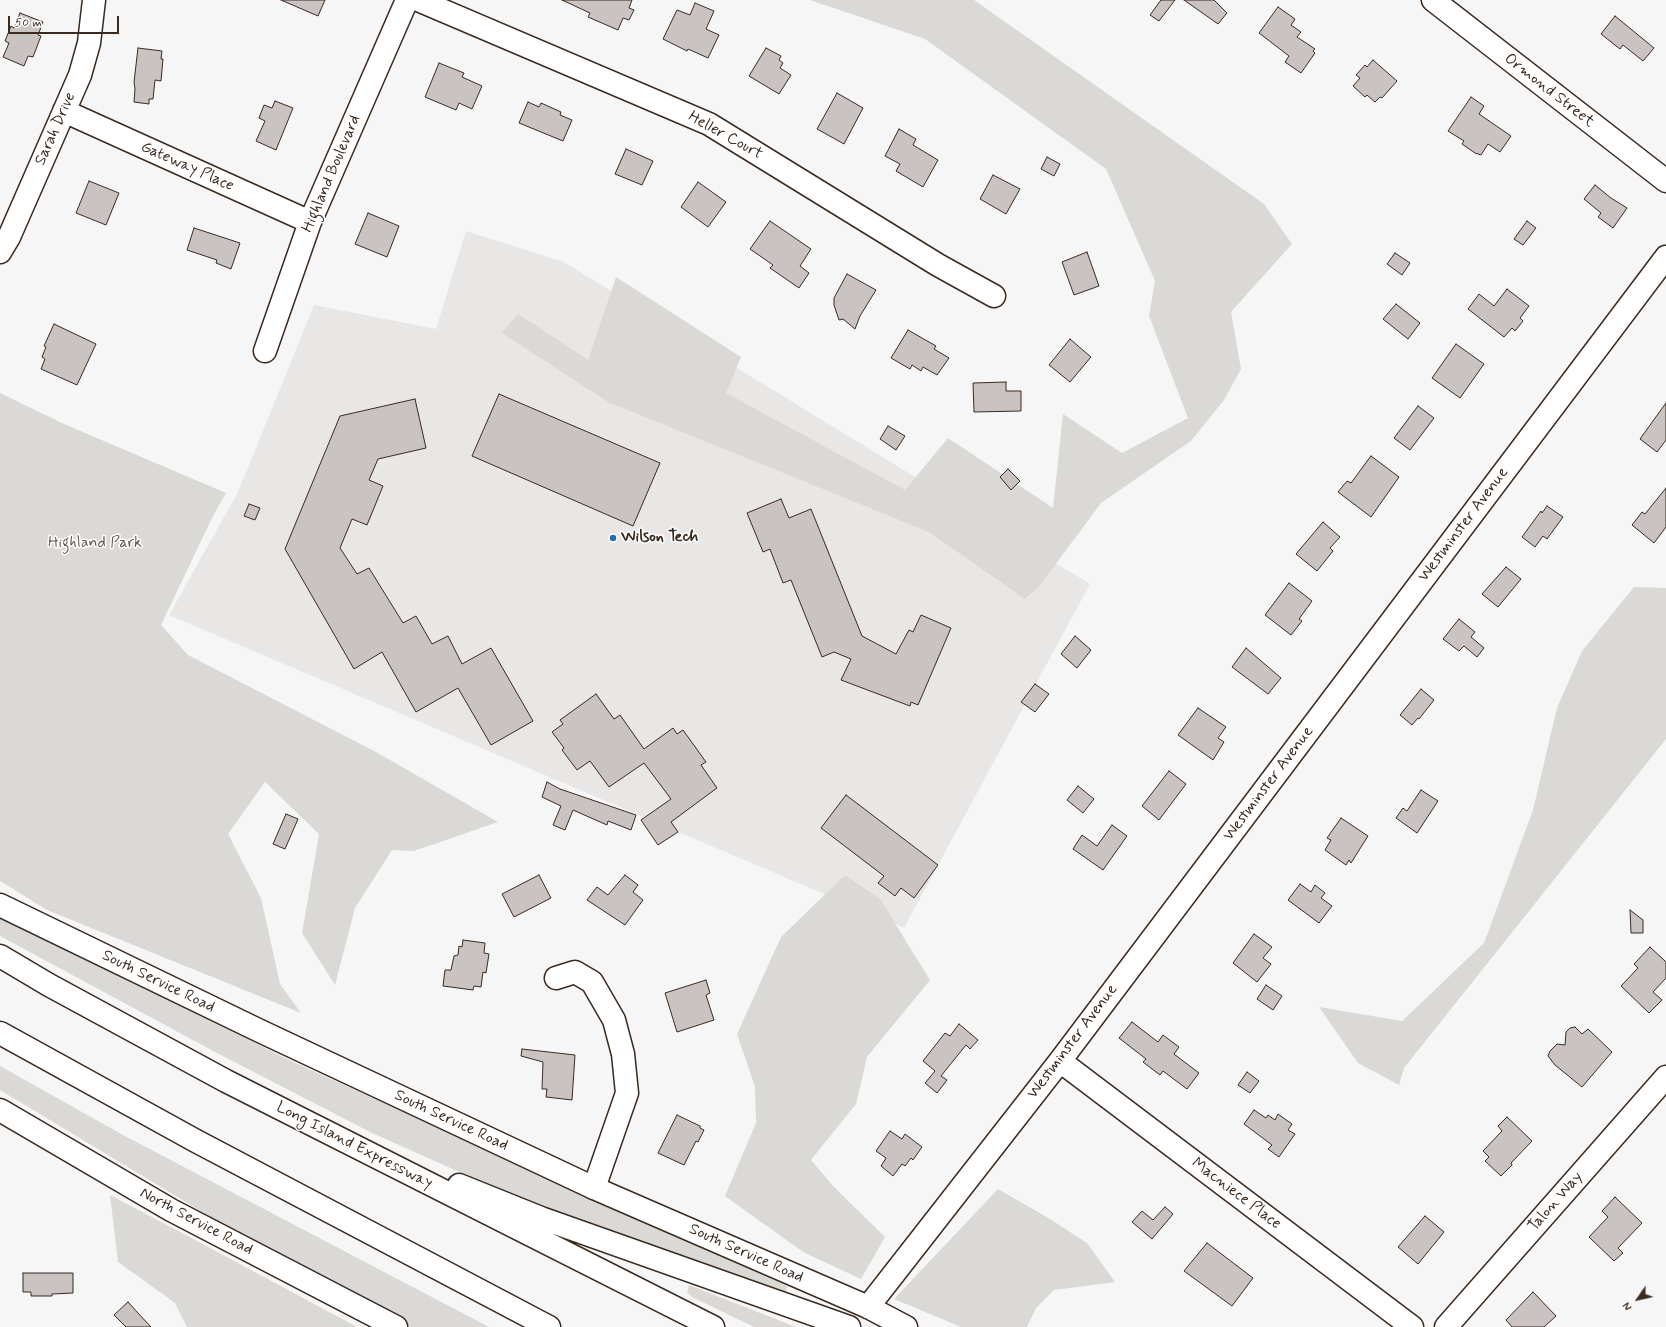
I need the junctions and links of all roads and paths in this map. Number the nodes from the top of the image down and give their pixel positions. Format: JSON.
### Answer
{"nodes":[{"id":1,"x":94,"y":0,"type":"edge"},
{"id":2,"x":407,"y":0,"type":"edge"},
{"id":3,"x":418,"y":0,"type":"edge"},
{"id":4,"x":1433,"y":0,"type":"edge"},
{"id":5,"x":64,"y":111,"type":"junction"},
{"id":6,"x":1666,"y":181,"type":"edge"},
{"id":7,"x":310,"y":222,"type":"junction"},
{"id":8,"x":0,"y":252,"type":"edge"},
{"id":9,"x":1666,"y":257,"type":"edge"},
{"id":10,"x":994,"y":296,"type":"dead end"},
{"id":11,"x":264,"y":351,"type":"dead end"},
{"id":12,"x":0,"y":905,"type":"edge"},
{"id":13,"x":0,"y":956,"type":"edge"},
{"id":14,"x":556,"y":978,"type":"dead end"},
{"id":15,"x":0,"y":1033,"type":"edge"},
{"id":16,"x":1060,"y":1061,"type":"junction"},
{"id":17,"x":1666,"y":1077,"type":"edge"},
{"id":18,"x":226,"y":1081,"type":"junction"},
{"id":19,"x":0,"y":1110,"type":"edge"},
{"id":20,"x":594,"y":1188,"type":"junction"},
{"id":21,"x":868,"y":1308,"type":"junction"},
{"id":22,"x":532,"y":1321,"type":"edge"},
{"id":23,"x":396,"y":1327,"type":"edge"},
{"id":24,"x":549,"y":1327,"type":"edge"},
{"id":25,"x":713,"y":1327,"type":"edge"},
{"id":26,"x":849,"y":1327,"type":"edge"},
{"id":27,"x":906,"y":1327,"type":"edge"},
{"id":28,"x":1412,"y":1327,"type":"edge"},
{"id":29,"x":1446,"y":1327,"type":"edge"}],
"edges":[{"from":1,"to":5,"type":"main road","name":"Sarah Drive"},
{"from":2,"to":7,"type":"main road","name":"Highland Boulevard"},
{"from":3,"to":10,"type":"main road","name":"Heller Court"},
{"from":4,"to":6,"type":"main road","name":"Ormond Street"},
{"from":5,"to":7,"type":"main road","name":"Gateway Place"},
{"from":5,"to":8,"type":"main road","name":"Sarah Drive"},
{"from":7,"to":11,"type":"main road","name":"Highland Boulevard"},
{"from":9,"to":16,"type":"main road","name":"Westminster Avenue"},
{"from":12,"to":20,"type":"main road","name":"South Service Road"},
{"from":13,"to":18,"type":"main road","name":"Long Island Expressway"},
{"from":14,"to":20,"type":"main road"},
{"from":15,"to":22,"type":"main road"},
{"from":16,"to":21,"type":"main road","name":"Westminster Avenue"},
{"from":16,"to":28,"type":"main road","name":"Macniece Place"},
{"from":17,"to":29,"type":"main road","name":"Talon Way"},
{"from":18,"to":25,"type":"main road","name":"Long Island Expressway"},
{"from":18,"to":26,"type":"main road"},
{"from":19,"to":23,"type":"main road","name":"North Service Road"},
{"from":20,"to":21,"type":"main road","name":"South Service Road"},
{"from":21,"to":27,"type":"main road","name":"South Service Road"},
{"from":22,"to":24,"type":"main road"}]}
